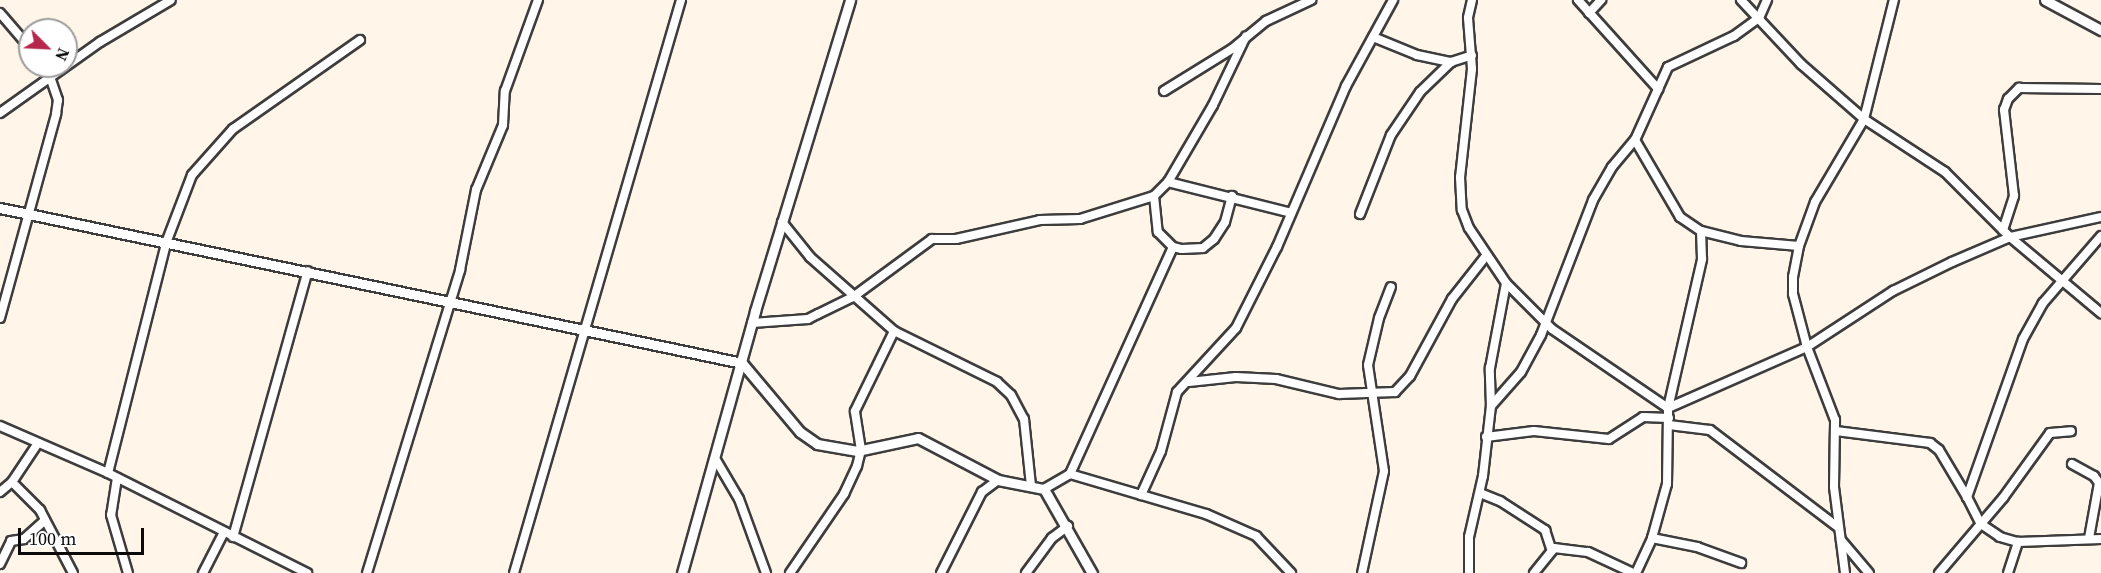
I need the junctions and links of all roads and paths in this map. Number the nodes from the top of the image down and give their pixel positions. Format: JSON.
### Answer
{"nodes":[{"id":1,"x":171,"y":0,"type":"edge"},
{"id":2,"x":538,"y":0,"type":"edge"},
{"id":3,"x":681,"y":0,"type":"edge"},
{"id":4,"x":850,"y":0,"type":"edge"},
{"id":5,"x":1311,"y":0,"type":"edge"},
{"id":6,"x":1393,"y":0,"type":"edge"},
{"id":7,"x":1472,"y":0,"type":"edge"},
{"id":8,"x":1578,"y":0,"type":"edge"},
{"id":9,"x":1601,"y":0,"type":"edge"},
{"id":10,"x":1740,"y":0,"type":"edge"},
{"id":11,"x":1767,"y":0,"type":"edge"},
{"id":12,"x":1894,"y":0,"type":"edge"},
{"id":13,"x":2045,"y":0,"type":"edge"},
{"id":14,"x":0,"y":13,"type":"edge"},
{"id":15,"x":1589,"y":13,"type":"junction"},
{"id":16,"x":1759,"y":18,"type":"junction"},
{"id":17,"x":2101,"y":30,"type":"edge"},
{"id":18,"x":18,"y":34,"type":"edge"},
{"id":19,"x":1246,"y":36,"type":"junction"},
{"id":20,"x":1373,"y":37,"type":"junction"},
{"id":21,"x":360,"y":40,"type":"dead end"},
{"id":22,"x":1472,"y":55,"type":"junction"},
{"id":23,"x":1450,"y":62,"type":"junction"},
{"id":24,"x":51,"y":79,"type":"junction"},
{"id":25,"x":1658,"y":89,"type":"junction"},
{"id":26,"x":2101,"y":89,"type":"edge"},
{"id":27,"x":1164,"y":91,"type":"dead end"},
{"id":28,"x":0,"y":113,"type":"edge"},
{"id":29,"x":1864,"y":119,"type":"junction"},
{"id":30,"x":1635,"y":140,"type":"junction"},
{"id":31,"x":1168,"y":182,"type":"junction"},
{"id":32,"x":1154,"y":196,"type":"junction"},
{"id":33,"x":1232,"y":196,"type":"junction"},
{"id":34,"x":0,"y":208,"type":"edge"},
{"id":35,"x":1290,"y":213,"type":"junction"},
{"id":36,"x":30,"y":214,"type":"junction"},
{"id":37,"x":1360,"y":214,"type":"dead end"},
{"id":38,"x":2101,"y":217,"type":"edge"},
{"id":39,"x":782,"y":222,"type":"junction"},
{"id":40,"x":2003,"y":230,"type":"junction"},
{"id":41,"x":1701,"y":231,"type":"junction"},
{"id":42,"x":2101,"y":236,"type":"edge"},
{"id":43,"x":2010,"y":237,"type":"junction"},
{"id":44,"x":166,"y":243,"type":"junction"},
{"id":45,"x":1799,"y":246,"type":"junction"},
{"id":46,"x":1173,"y":247,"type":"junction"},
{"id":47,"x":1486,"y":256,"type":"junction"},
{"id":48,"x":308,"y":271,"type":"junction"},
{"id":49,"x":2064,"y":279,"type":"junction"},
{"id":50,"x":1506,"y":283,"type":"junction"},
{"id":51,"x":1391,"y":287,"type":"dead end"},
{"id":52,"x":854,"y":297,"type":"junction"},
{"id":53,"x":449,"y":299,"type":"junction"},
{"id":54,"x":2101,"y":313,"type":"edge"},
{"id":55,"x":0,"y":318,"type":"edge"},
{"id":56,"x":1546,"y":322,"type":"junction"},
{"id":57,"x":752,"y":323,"type":"junction"},
{"id":58,"x":587,"y":328,"type":"junction"},
{"id":59,"x":894,"y":332,"type":"junction"},
{"id":60,"x":1807,"y":347,"type":"junction"},
{"id":61,"x":742,"y":363,"type":"junction"},
{"id":62,"x":1188,"y":382,"type":"junction"},
{"id":63,"x":1371,"y":395,"type":"junction"},
{"id":64,"x":1491,"y":406,"type":"junction"},
{"id":65,"x":1668,"y":408,"type":"junction"},
{"id":66,"x":1669,"y":421,"type":"junction"},
{"id":67,"x":0,"y":426,"type":"edge"},
{"id":68,"x":1836,"y":431,"type":"junction"},
{"id":69,"x":2071,"y":431,"type":"dead end"},
{"id":70,"x":1486,"y":437,"type":"junction"},
{"id":71,"x":38,"y":443,"type":"junction"},
{"id":72,"x":861,"y":450,"type":"junction"},
{"id":73,"x":716,"y":460,"type":"junction"},
{"id":74,"x":2072,"y":464,"type":"dead end"},
{"id":75,"x":108,"y":473,"type":"junction"},
{"id":76,"x":1070,"y":474,"type":"junction"},
{"id":77,"x":117,"y":478,"type":"junction"},
{"id":78,"x":998,"y":480,"type":"junction"},
{"id":79,"x":12,"y":482,"type":"junction"},
{"id":80,"x":1031,"y":486,"type":"junction"},
{"id":81,"x":1044,"y":489,"type":"junction"},
{"id":82,"x":0,"y":492,"type":"edge"},
{"id":83,"x":1480,"y":493,"type":"junction"},
{"id":84,"x":1141,"y":495,"type":"junction"},
{"id":85,"x":1967,"y":497,"type":"junction"},
{"id":86,"x":44,"y":521,"type":"junction"},
{"id":87,"x":1981,"y":524,"type":"junction"},
{"id":88,"x":1068,"y":526,"type":"junction"},
{"id":89,"x":1838,"y":528,"type":"junction"},
{"id":90,"x":225,"y":532,"type":"junction"},
{"id":91,"x":232,"y":537,"type":"junction"},
{"id":92,"x":1652,"y":538,"type":"junction"},
{"id":93,"x":2089,"y":538,"type":"junction"},
{"id":94,"x":1840,"y":539,"type":"junction"},
{"id":95,"x":2101,"y":539,"type":"edge"},
{"id":96,"x":2018,"y":542,"type":"junction"},
{"id":97,"x":1551,"y":549,"type":"junction"},
{"id":98,"x":1741,"y":563,"type":"dead end"},
{"id":99,"x":0,"y":564,"type":"edge"},
{"id":100,"x":1282,"y":570,"type":"edge"},
{"id":101,"x":304,"y":572,"type":"edge"},
{"id":102,"x":73,"y":573,"type":"edge"},
{"id":103,"x":128,"y":573,"type":"edge"},
{"id":104,"x":203,"y":573,"type":"edge"},
{"id":105,"x":368,"y":573,"type":"edge"},
{"id":106,"x":514,"y":573,"type":"edge"},
{"id":107,"x":682,"y":573,"type":"edge"},
{"id":108,"x":766,"y":573,"type":"edge"},
{"id":109,"x":789,"y":573,"type":"edge"},
{"id":110,"x":941,"y":573,"type":"edge"},
{"id":111,"x":1026,"y":573,"type":"edge"},
{"id":112,"x":1092,"y":573,"type":"edge"},
{"id":113,"x":1291,"y":573,"type":"edge"},
{"id":114,"x":1362,"y":573,"type":"edge"},
{"id":115,"x":1469,"y":573,"type":"edge"},
{"id":116,"x":1534,"y":573,"type":"edge"},
{"id":117,"x":1635,"y":573,"type":"edge"},
{"id":118,"x":1845,"y":573,"type":"edge"},
{"id":119,"x":1869,"y":573,"type":"edge"},
{"id":120,"x":1939,"y":573,"type":"edge"},
{"id":121,"x":2008,"y":573,"type":"edge"}],
"edges":[{"from":1,"to":24,"type":"street"},
{"from":2,"to":53,"type":"street"},
{"from":3,"to":58,"type":"street"},
{"from":4,"to":39,"type":"street"},
{"from":5,"to":19,"type":"street"},
{"from":6,"to":20,"type":"street"},
{"from":7,"to":22,"type":"street"},
{"from":8,"to":15,"type":"street"},
{"from":9,"to":15,"type":"street"},
{"from":10,"to":16,"type":"street"},
{"from":11,"to":16,"type":"street"},
{"from":12,"to":29,"type":"street"},
{"from":13,"to":17,"type":"street"},
{"from":14,"to":18,"type":"street"},
{"from":15,"to":25,"type":"street"},
{"from":16,"to":25,"type":"street"},
{"from":16,"to":29,"type":"street"},
{"from":19,"to":27,"type":"street"},
{"from":19,"to":31,"type":"street"},
{"from":20,"to":23,"type":"street"},
{"from":20,"to":35,"type":"street"},
{"from":21,"to":44,"type":"street"},
{"from":22,"to":23,"type":"street"},
{"from":22,"to":47,"type":"street"},
{"from":23,"to":37,"type":"street"},
{"from":24,"to":28,"type":"street"},
{"from":24,"to":36,"type":"street"},
{"from":25,"to":30,"type":"street"},
{"from":26,"to":40,"type":"street"},
{"from":29,"to":40,"type":"street"},
{"from":29,"to":45,"type":"street"},
{"from":30,"to":41,"type":"street"},
{"from":30,"to":56,"type":"street"},
{"from":31,"to":32,"type":"street"},
{"from":31,"to":33,"type":"street"},
{"from":32,"to":46,"type":"street"},
{"from":32,"to":52,"type":"street"},
{"from":33,"to":35,"type":"street"},
{"from":33,"to":46,"type":"street"},
{"from":34,"to":36,"type":"street"},
{"from":35,"to":62,"type":"street"},
{"from":36,"to":44,"type":"street"},
{"from":36,"to":55,"type":"street"},
{"from":38,"to":43,"type":"street"},
{"from":39,"to":52,"type":"street"},
{"from":39,"to":57,"type":"street"},
{"from":40,"to":43,"type":"street"},
{"from":41,"to":45,"type":"street"},
{"from":41,"to":65,"type":"street"},
{"from":42,"to":49,"type":"street"},
{"from":43,"to":49,"type":"street"},
{"from":43,"to":60,"type":"street"},
{"from":44,"to":48,"type":"street"},
{"from":44,"to":75,"type":"street"},
{"from":45,"to":60,"type":"street"},
{"from":46,"to":76,"type":"street"},
{"from":47,"to":50,"type":"street"},
{"from":47,"to":63,"type":"street"},
{"from":48,"to":53,"type":"street"},
{"from":48,"to":91,"type":"street"},
{"from":49,"to":54,"type":"street"},
{"from":49,"to":85,"type":"street"},
{"from":50,"to":56,"type":"street"},
{"from":50,"to":64,"type":"street"},
{"from":51,"to":63,"type":"street"},
{"from":52,"to":57,"type":"street"},
{"from":52,"to":59,"type":"street"},
{"from":53,"to":58,"type":"street"},
{"from":53,"to":105,"type":"street"},
{"from":56,"to":64,"type":"street"},
{"from":56,"to":65,"type":"street"},
{"from":57,"to":61,"type":"street"},
{"from":58,"to":61,"type":"street"},
{"from":58,"to":106,"type":"street"},
{"from":59,"to":72,"type":"street"},
{"from":59,"to":80,"type":"street"},
{"from":60,"to":65,"type":"street"},
{"from":60,"to":68,"type":"street"},
{"from":61,"to":72,"type":"street"},
{"from":61,"to":73,"type":"street"},
{"from":62,"to":63,"type":"street"},
{"from":62,"to":84,"type":"street"},
{"from":63,"to":114,"type":"street"},
{"from":64,"to":70,"type":"street"},
{"from":65,"to":66,"type":"street"},
{"from":66,"to":70,"type":"street"},
{"from":66,"to":89,"type":"street"},
{"from":66,"to":92,"type":"street"},
{"from":67,"to":71,"type":"street"},
{"from":68,"to":85,"type":"street"},
{"from":68,"to":89,"type":"street"},
{"from":69,"to":87,"type":"street"},
{"from":70,"to":83,"type":"street"},
{"from":71,"to":75,"type":"street"},
{"from":71,"to":79,"type":"street"},
{"from":72,"to":78,"type":"street"},
{"from":72,"to":109,"type":"street"},
{"from":73,"to":107,"type":"street"},
{"from":73,"to":108,"type":"street"},
{"from":74,"to":93,"type":"street"},
{"from":75,"to":77,"type":"street"},
{"from":76,"to":81,"type":"street"},
{"from":76,"to":84,"type":"street"},
{"from":77,"to":90,"type":"street"},
{"from":77,"to":103,"type":"street"},
{"from":78,"to":80,"type":"street"},
{"from":78,"to":110,"type":"street"},
{"from":79,"to":82,"type":"street"},
{"from":79,"to":86,"type":"street"},
{"from":80,"to":81,"type":"street"},
{"from":81,"to":88,"type":"street"},
{"from":83,"to":97,"type":"street"},
{"from":83,"to":115,"type":"street"},
{"from":84,"to":100,"type":"street"},
{"from":85,"to":87,"type":"street"},
{"from":86,"to":99,"type":"street"},
{"from":86,"to":102,"type":"street"},
{"from":87,"to":96,"type":"street"},
{"from":87,"to":120,"type":"street"},
{"from":88,"to":111,"type":"street"},
{"from":88,"to":112,"type":"street"},
{"from":89,"to":94,"type":"street"},
{"from":90,"to":91,"type":"street"},
{"from":90,"to":104,"type":"street"},
{"from":91,"to":101,"type":"street"},
{"from":92,"to":98,"type":"street"},
{"from":92,"to":117,"type":"street"},
{"from":93,"to":95,"type":"street"},
{"from":93,"to":96,"type":"street"},
{"from":94,"to":118,"type":"street"},
{"from":94,"to":119,"type":"street"},
{"from":96,"to":121,"type":"street"},
{"from":97,"to":116,"type":"street"},
{"from":97,"to":117,"type":"street"},
{"from":100,"to":113,"type":"street"}]}
